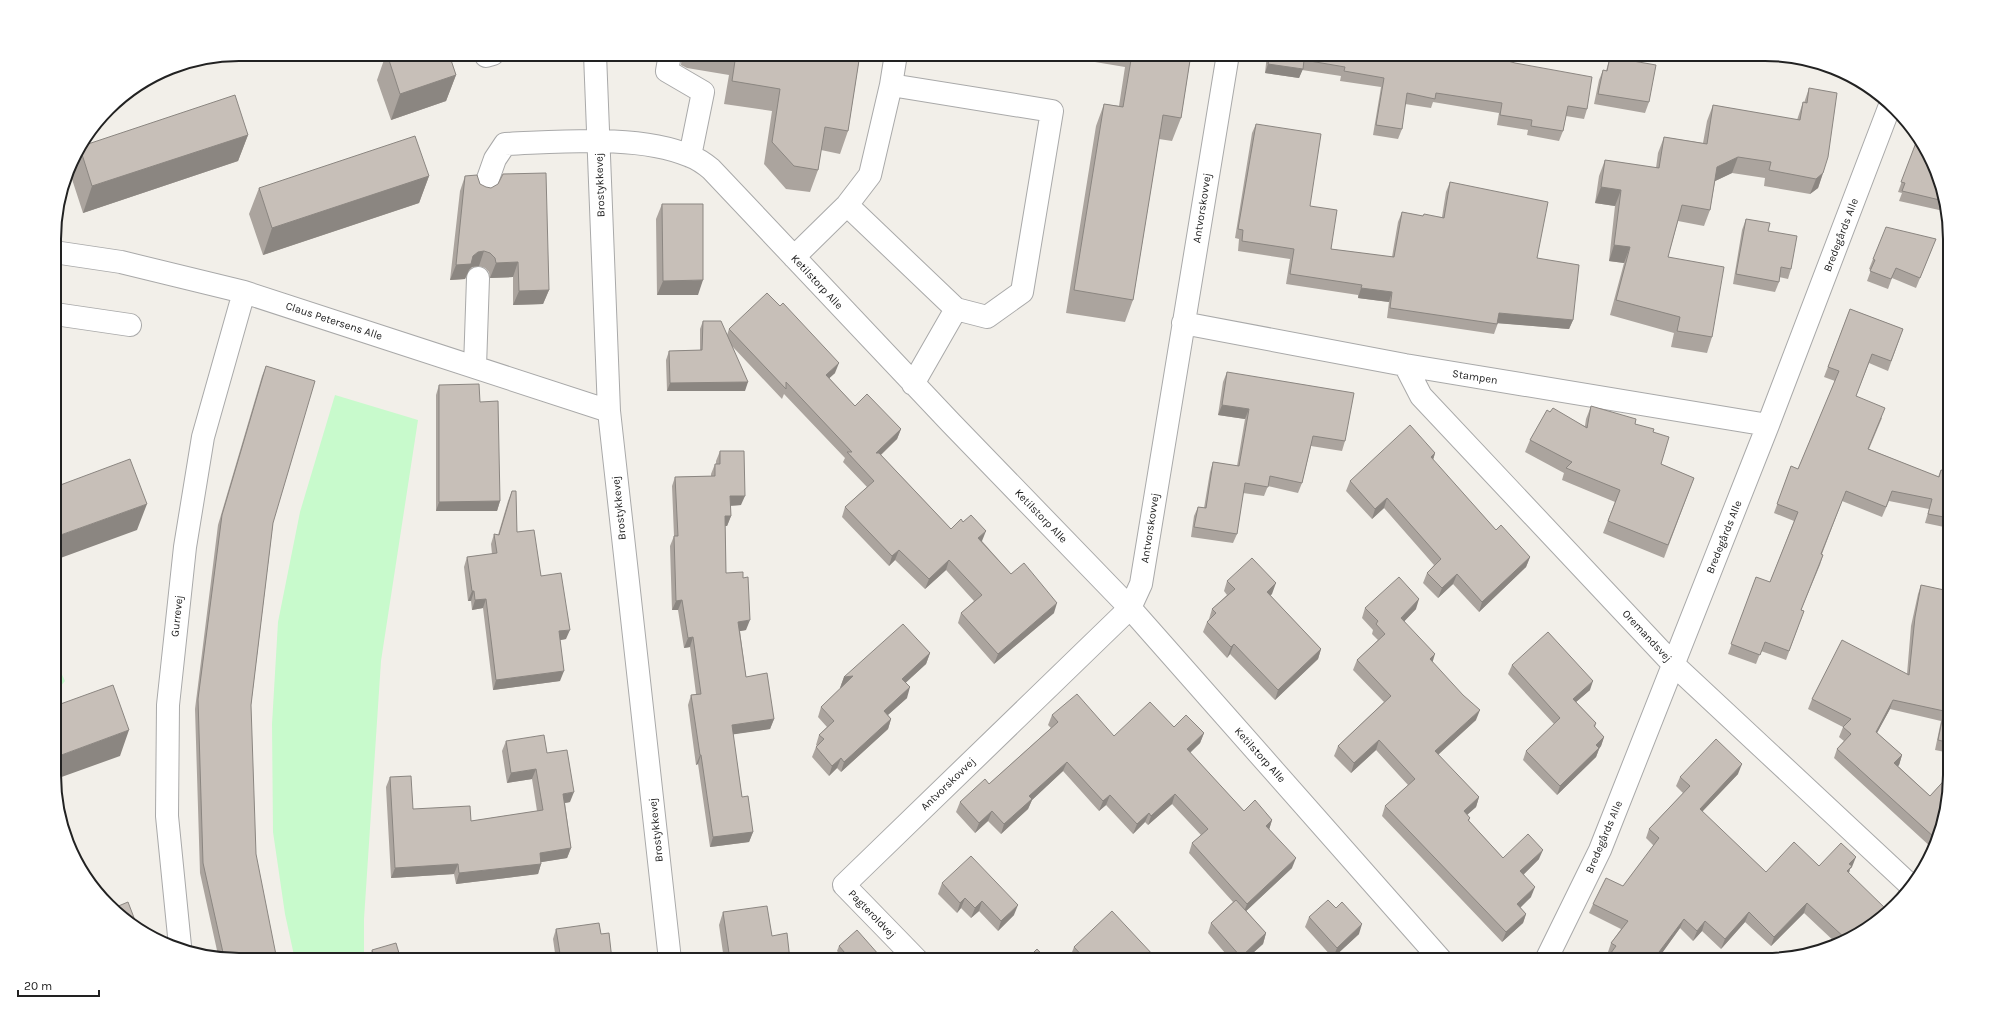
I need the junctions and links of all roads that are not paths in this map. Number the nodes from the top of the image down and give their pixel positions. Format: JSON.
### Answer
{"nodes":[{"id":1,"x":595,"y":61,"type":"edge"},
{"id":2,"x":669,"y":61,"type":"edge"},
{"id":3,"x":895,"y":61,"type":"edge"},
{"id":4,"x":1227,"y":61,"type":"edge"},
{"id":5,"x":892,"y":85,"type":"junction"},
{"id":6,"x":1889,"y":111,"type":"edge"},
{"id":7,"x":598,"y":141,"type":"junction"},
{"id":8,"x":690,"y":156,"type":"junction"},
{"id":9,"x":484,"y":190,"type":"edge"},
{"id":10,"x":847,"y":205,"type":"junction"},
{"id":11,"x":61,"y":253,"type":"edge"},
{"id":12,"x":794,"y":257,"type":"junction"},
{"id":13,"x":478,"y":278,"type":"dead end"},
{"id":14,"x":244,"y":292,"type":"junction"},
{"id":15,"x":956,"y":309,"type":"junction"},
{"id":16,"x":61,"y":315,"type":"edge"},
{"id":17,"x":1183,"y":323,"type":"junction"},
{"id":18,"x":130,"y":325,"type":"dead end"},
{"id":19,"x":1405,"y":365,"type":"junction"},
{"id":20,"x":475,"y":367,"type":"junction"},
{"id":21,"x":914,"y":384,"type":"junction"},
{"id":22,"x":609,"y":411,"type":"junction"},
{"id":23,"x":1768,"y":425,"type":"junction"},
{"id":24,"x":1130,"y":608,"type":"junction"},
{"id":25,"x":1673,"y":664,"type":"junction"},
{"id":26,"x":1907,"y":882,"type":"edge"},
{"id":27,"x":844,"y":885,"type":"joint"},
{"id":28,"x":180,"y":943,"type":"edge"},
{"id":29,"x":669,"y":953,"type":"edge"},
{"id":30,"x":910,"y":953,"type":"edge"},
{"id":31,"x":1435,"y":953,"type":"edge"},
{"id":32,"x":1549,"y":953,"type":"edge"}],
"edges":[{"from":1,"to":7,"type":"street","name":"Brostykkevej"},
{"from":2,"to":8,"type":"street"},
{"from":3,"to":5,"type":"street"},
{"from":4,"to":17,"type":"street","name":"Antvorskovvej"},
{"from":5,"to":10,"type":"street"},
{"from":5,"to":15,"type":"street"},
{"from":6,"to":23,"type":"street","name":"Bredegårds Alle"},
{"from":7,"to":8,"type":"street","name":"Ketilstorp Alle"},
{"from":7,"to":9,"type":"street","name":"Ketilstorp Alle"},
{"from":7,"to":22,"type":"street","name":"Brostykkevej"},
{"from":8,"to":12,"type":"street","name":"Ketilstorp Alle"},
{"from":10,"to":12,"type":"street"},
{"from":10,"to":15,"type":"street"},
{"from":11,"to":14,"type":"street","name":"Claus Petersens Alle"},
{"from":12,"to":21,"type":"street","name":"Ketilstorp Alle"},
{"from":13,"to":20,"type":"street"},
{"from":14,"to":20,"type":"street","name":"Claus Petersens Alle"},
{"from":14,"to":28,"type":"street","name":"Gurrevej"},
{"from":15,"to":21,"type":"street"},
{"from":16,"to":18,"type":"street"},
{"from":17,"to":19,"type":"street","name":"Stampen"},
{"from":17,"to":24,"type":"street","name":"Antvorskovvej"},
{"from":19,"to":23,"type":"street","name":"Stampen"},
{"from":19,"to":25,"type":"street","name":"Oremandsvej"},
{"from":20,"to":22,"type":"street","name":"Claus Petersens Alle"},
{"from":21,"to":24,"type":"street","name":"Ketilstorp Alle"},
{"from":22,"to":29,"type":"street","name":"Brostykkevej"},
{"from":23,"to":25,"type":"street","name":"Bredegårds Alle"},
{"from":24,"to":27,"type":"street","name":"Antvorskovvej"},
{"from":24,"to":31,"type":"street","name":"Ketilstorp Alle"},
{"from":25,"to":26,"type":"street","name":"Oremandsvej"},
{"from":25,"to":32,"type":"street","name":"Bredegårds Alle"},
{"from":27,"to":30,"type":"street","name":"Pagteroldvej"}]}
